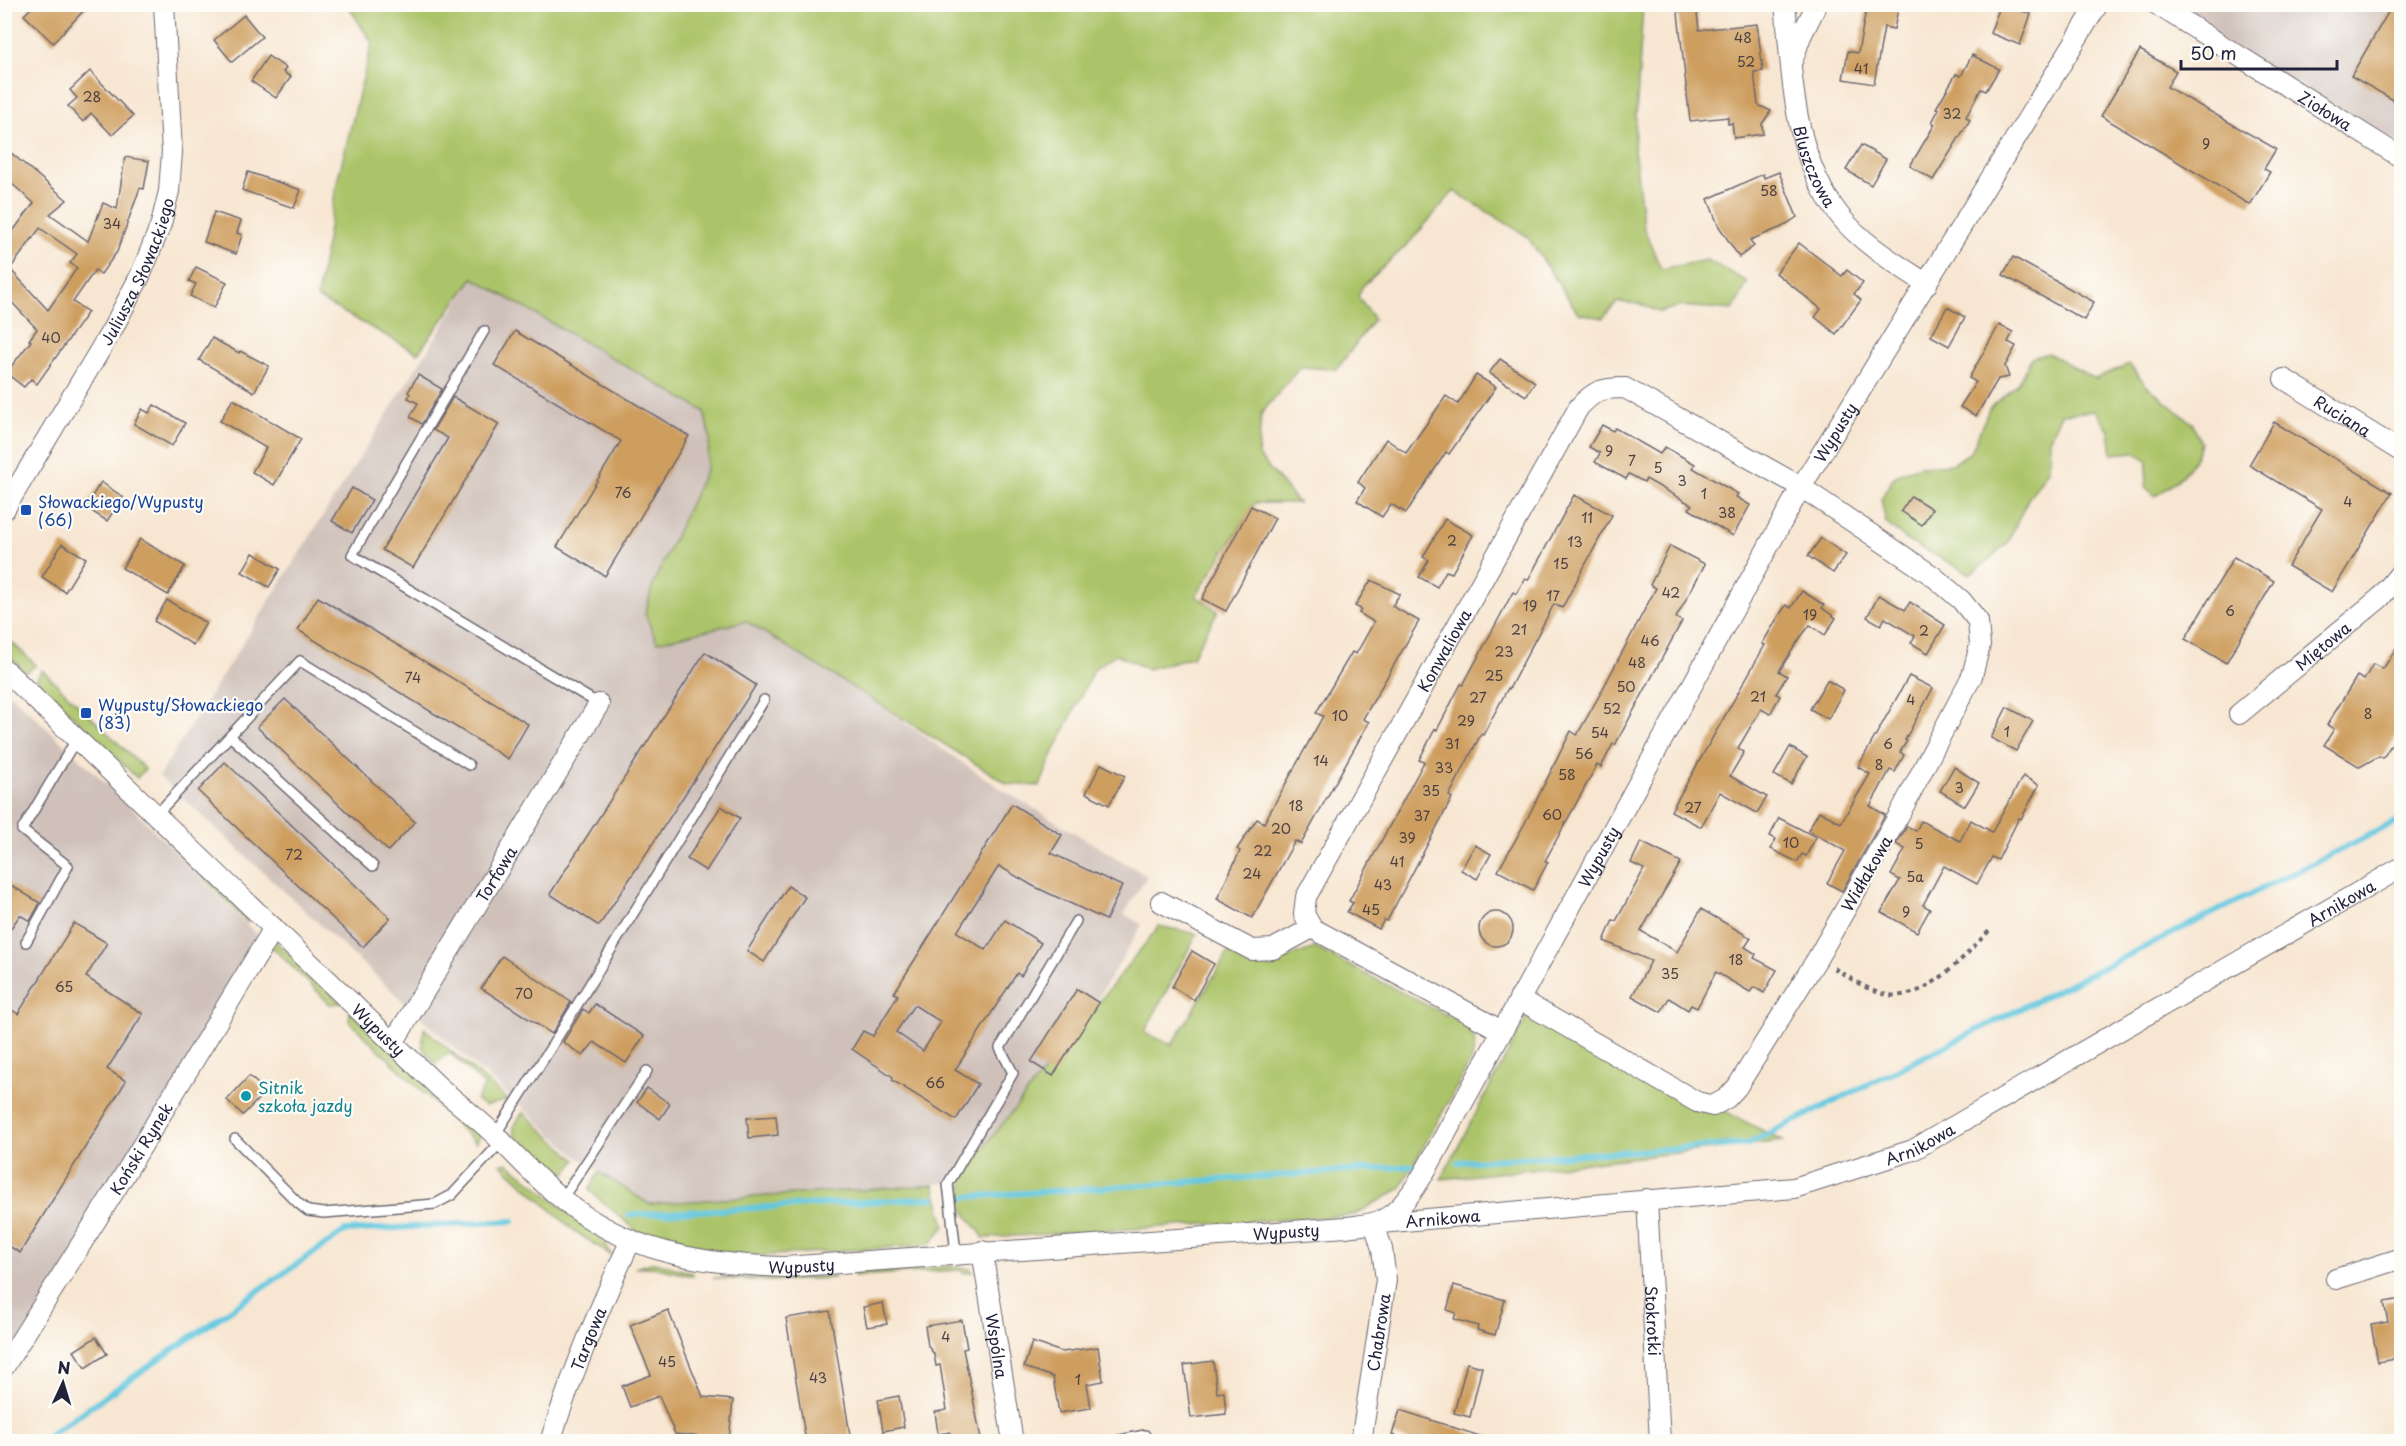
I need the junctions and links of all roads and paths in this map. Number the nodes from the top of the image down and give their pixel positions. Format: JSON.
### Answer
{"nodes":[{"id":1,"x":164,"y":4,"type":"edge"},
{"id":2,"x":1785,"y":4,"type":"edge"},
{"id":3,"x":1817,"y":4,"type":"edge"},
{"id":4,"x":2098,"y":4,"type":"edge"},
{"id":5,"x":2156,"y":4,"type":"edge"},
{"id":6,"x":1792,"y":65,"type":"junction"},
{"id":7,"x":2402,"y":158,"type":"edge"},
{"id":8,"x":1927,"y":284,"type":"junction"},
{"id":9,"x":484,"y":331,"type":"dead end"},
{"id":10,"x":2284,"y":379,"type":"dead end"},
{"id":11,"x":2402,"y":452,"type":"edge"},
{"id":12,"x":1801,"y":487,"type":"junction"},
{"id":13,"x":4,"y":510,"type":"edge"},
{"id":14,"x":2402,"y":571,"type":"edge"},
{"id":15,"x":4,"y":669,"type":"edge"},
{"id":16,"x":764,"y":700,"type":"dead end"},
{"id":17,"x":599,"y":704,"type":"joint"},
{"id":18,"x":2239,"y":714,"type":"dead end"},
{"id":19,"x":230,"y":736,"type":"junction"},
{"id":20,"x":77,"y":738,"type":"junction"},
{"id":21,"x":469,"y":765,"type":"dead end"},
{"id":22,"x":156,"y":815,"type":"junction"},
{"id":23,"x":373,"y":866,"type":"dead end"},
{"id":24,"x":2402,"y":867,"type":"edge"},
{"id":25,"x":1161,"y":902,"type":"dead end"},
{"id":26,"x":1076,"y":921,"type":"dead end"},
{"id":27,"x":1312,"y":927,"type":"junction"},
{"id":28,"x":274,"y":928,"type":"junction"},
{"id":29,"x":1989,"y":931,"type":"dead end"},
{"id":30,"x":26,"y":942,"type":"dead end"},
{"id":31,"x":1817,"y":959,"type":"junction"},
{"id":32,"x":1519,"y":999,"type":"junction"},
{"id":33,"x":1502,"y":1031,"type":"junction"},
{"id":34,"x":393,"y":1043,"type":"junction"},
{"id":35,"x":647,"y":1071,"type":"dead end"},
{"id":36,"x":235,"y":1138,"type":"dead end"},
{"id":37,"x":499,"y":1138,"type":"junction"},
{"id":38,"x":562,"y":1199,"type":"junction"},
{"id":39,"x":1647,"y":1199,"type":"junction"},
{"id":40,"x":1374,"y":1223,"type":"junction"},
{"id":41,"x":632,"y":1240,"type":"junction"},
{"id":42,"x":982,"y":1251,"type":"junction"},
{"id":43,"x":956,"y":1253,"type":"junction"},
{"id":44,"x":2402,"y":1258,"type":"edge"},
{"id":45,"x":2336,"y":1280,"type":"dead end"},
{"id":46,"x":4,"y":1367,"type":"edge"},
{"id":47,"x":1145,"y":1436,"type":"dead end"},
{"id":48,"x":550,"y":1442,"type":"edge"},
{"id":49,"x":1013,"y":1442,"type":"edge"},
{"id":50,"x":1111,"y":1442,"type":"edge"},
{"id":51,"x":1361,"y":1442,"type":"edge"},
{"id":52,"x":1660,"y":1442,"type":"edge"}],
"edges":[{"from":1,"to":13,"type":"street","name":"Juliusza Słowackiego"},
{"from":2,"to":6,"type":"street","name":"Bluszczowa"},
{"from":3,"to":6,"type":"street"},
{"from":4,"to":8,"type":"street","name":"Wypusty"},
{"from":5,"to":7,"type":"street","name":"Ziołowa"},
{"from":6,"to":8,"type":"street","name":"Bluszczowa"},
{"from":8,"to":12,"type":"street","name":"Wypusty"},
{"from":9,"to":17,"type":"lane"},
{"from":10,"to":11,"type":"street","name":"Ruciana"},
{"from":12,"to":27,"type":"street","name":"Konwaliowa"},
{"from":12,"to":31,"type":"street","name":"Widłakowa"},
{"from":12,"to":32,"type":"street","name":"Wypusty"},
{"from":14,"to":18,"type":"street","name":"Miętowa"},
{"from":15,"to":20,"type":"street","name":"Wypusty"},
{"from":16,"to":37,"type":"lane"},
{"from":17,"to":34,"type":"street","name":"Torfowa"},
{"from":19,"to":21,"type":"lane"},
{"from":19,"to":22,"type":"lane"},
{"from":19,"to":23,"type":"lane"},
{"from":20,"to":22,"type":"street","name":"Wypusty"},
{"from":20,"to":30,"type":"lane"},
{"from":22,"to":28,"type":"street","name":"Wypusty"},
{"from":24,"to":39,"type":"street","name":"Arnikowa"},
{"from":25,"to":27,"type":"street"},
{"from":26,"to":43,"type":"lane"},
{"from":27,"to":33,"type":"street"},
{"from":28,"to":34,"type":"street","name":"Wypusty"},
{"from":28,"to":46,"type":"street","name":"Koński Rynek"},
{"from":29,"to":31,"type":"path"},
{"from":31,"to":32,"type":"street","name":"Widłakowa"},
{"from":32,"to":33,"type":"street","name":"Wypusty"},
{"from":33,"to":40,"type":"street","name":"Wypusty"},
{"from":34,"to":37,"type":"street","name":"Wypusty"},
{"from":35,"to":38,"type":"lane"},
{"from":36,"to":37,"type":"lane"},
{"from":37,"to":38,"type":"street","name":"Wypusty"},
{"from":38,"to":41,"type":"street","name":"Wypusty"},
{"from":39,"to":40,"type":"street","name":"Arnikowa"},
{"from":39,"to":52,"type":"street","name":"Stokrotki"},
{"from":40,"to":42,"type":"street","name":"Wypusty"},
{"from":40,"to":51,"type":"street","name":"Chabrowa"},
{"from":41,"to":43,"type":"street","name":"Wypusty"},
{"from":41,"to":48,"type":"street","name":"Targowa"},
{"from":42,"to":43,"type":"street","name":"Wypusty"},
{"from":42,"to":49,"type":"street","name":"Wspólna"},
{"from":44,"to":45,"type":"street"},
{"from":47,"to":50,"type":"lane"}]}
